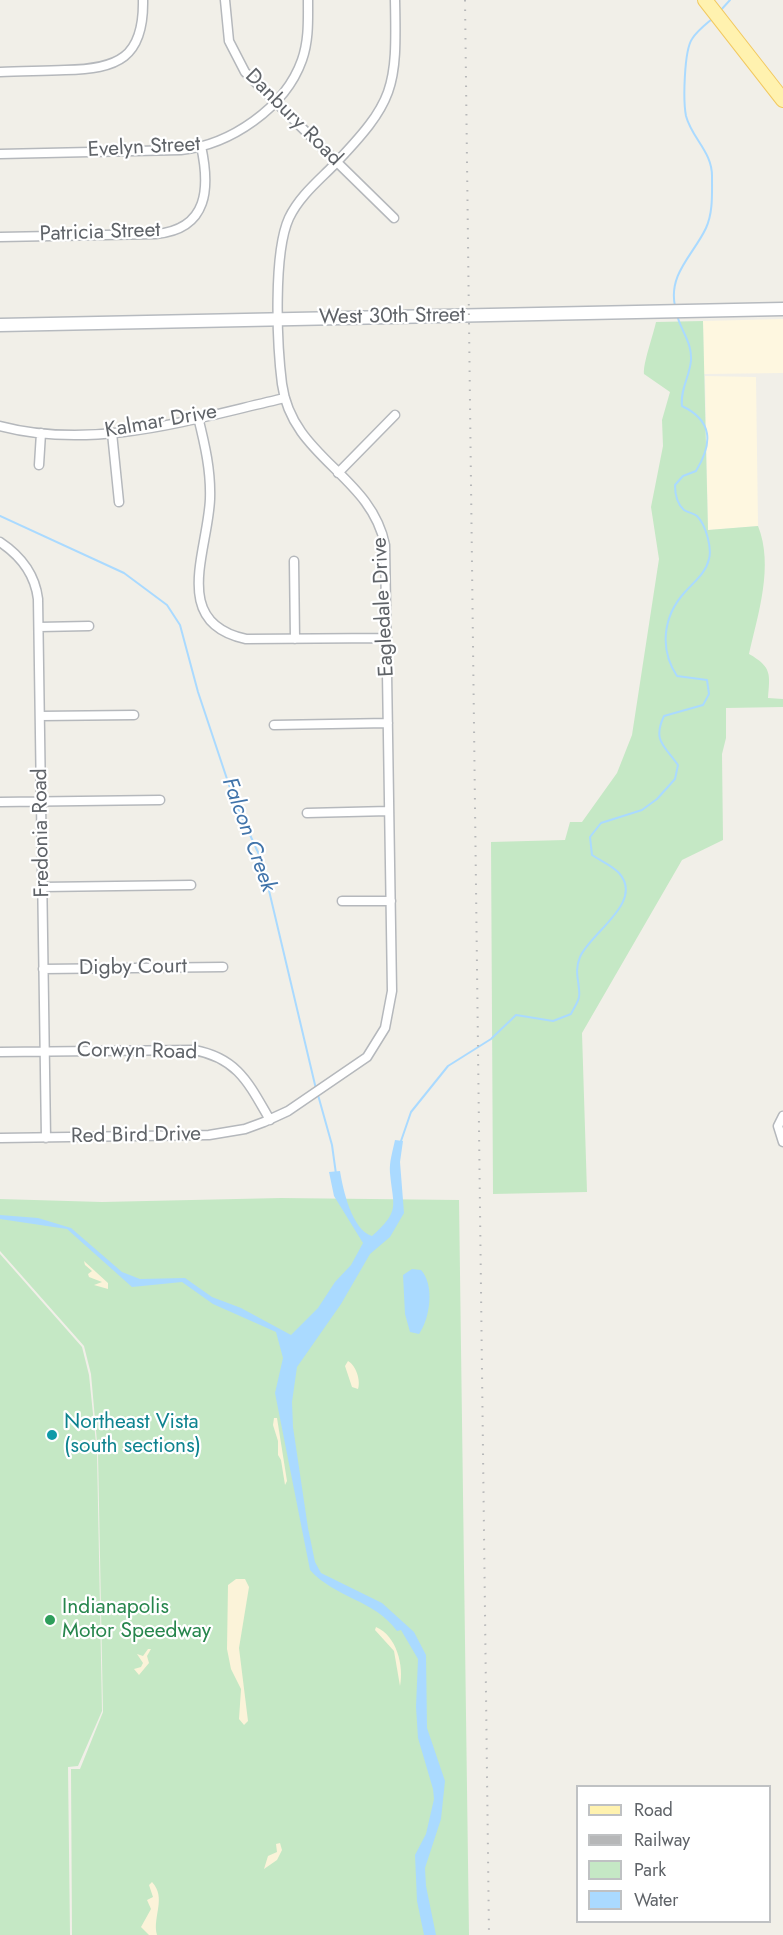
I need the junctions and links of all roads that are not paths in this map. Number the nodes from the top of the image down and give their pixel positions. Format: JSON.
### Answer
{"nodes":[{"id":1,"x":143,"y":0,"type":"edge"},
{"id":2,"x":225,"y":0,"type":"edge"},
{"id":3,"x":308,"y":0,"type":"edge"},
{"id":4,"x":395,"y":0,"type":"edge"},
{"id":5,"x":705,"y":0,"type":"edge"},
{"id":6,"x":0,"y":72,"type":"edge"},
{"id":7,"x":783,"y":100,"type":"edge"},
{"id":8,"x":274,"y":101,"type":"junction"},
{"id":9,"x":201,"y":146,"type":"junction"},
{"id":10,"x":0,"y":154,"type":"edge"},
{"id":11,"x":336,"y":162,"type":"junction"},
{"id":12,"x":394,"y":218,"type":"dead end"},
{"id":13,"x":0,"y":237,"type":"edge"},
{"id":14,"x":783,"y":309,"type":"edge"},
{"id":15,"x":280,"y":319,"type":"junction"},
{"id":16,"x":0,"y":325,"type":"edge"},
{"id":17,"x":285,"y":398,"type":"junction"},
{"id":18,"x":395,"y":415,"type":"dead end"},
{"id":19,"x":198,"y":417,"type":"junction"},
{"id":20,"x":0,"y":426,"type":"edge"},
{"id":21,"x":41,"y":433,"type":"junction"},
{"id":22,"x":112,"y":434,"type":"junction"},
{"id":23,"x":39,"y":465,"type":"dead end"},
{"id":24,"x":339,"y":473,"type":"junction"},
{"id":25,"x":119,"y":502,"type":"dead end"},
{"id":26,"x":0,"y":542,"type":"edge"},
{"id":27,"x":294,"y":561,"type":"dead end"},
{"id":28,"x":89,"y":626,"type":"dead end"},
{"id":29,"x":39,"y":627,"type":"junction"},
{"id":30,"x":295,"y":639,"type":"junction"},
{"id":31,"x":387,"y":639,"type":"junction"},
{"id":32,"x":134,"y":715,"type":"dead end"},
{"id":33,"x":40,"y":716,"type":"junction"},
{"id":34,"x":388,"y":723,"type":"junction"},
{"id":35,"x":274,"y":724,"type":"dead end"},
{"id":36,"x":160,"y":800,"type":"dead end"},
{"id":37,"x":41,"y":801,"type":"junction"},
{"id":38,"x":0,"y":802,"type":"edge"},
{"id":39,"x":390,"y":812,"type":"junction"},
{"id":40,"x":307,"y":813,"type":"dead end"},
{"id":41,"x":191,"y":885,"type":"dead end"},
{"id":42,"x":42,"y":887,"type":"junction"},
{"id":43,"x":342,"y":901,"type":"dead end"},
{"id":44,"x":391,"y":901,"type":"junction"},
{"id":45,"x":223,"y":967,"type":"dead end"},
{"id":46,"x":43,"y":969,"type":"junction"},
{"id":47,"x":0,"y":1052,"type":"edge"},
{"id":48,"x":44,"y":1052,"type":"junction"},
{"id":49,"x":783,"y":1116,"type":"edge"},
{"id":50,"x":270,"y":1120,"type":"junction"},
{"id":51,"x":0,"y":1138,"type":"edge"},
{"id":52,"x":46,"y":1138,"type":"junction"},
{"id":53,"x":783,"y":1142,"type":"edge"}],
"edges":[{"from":1,"to":6,"type":"street"},
{"from":2,"to":8,"type":"street","name":"Danbury Road"},
{"from":3,"to":8,"type":"street","name":"Evelyn Street"},
{"from":4,"to":11,"type":"street","name":"Eagledale Drive"},
{"from":5,"to":7,"type":"main road"},
{"from":8,"to":9,"type":"street","name":"Evelyn Street"},
{"from":8,"to":11,"type":"street","name":"Danbury Road"},
{"from":9,"to":10,"type":"street","name":"Evelyn Street"},
{"from":9,"to":13,"type":"street","name":"Patricia Street"},
{"from":11,"to":12,"type":"street","name":"Danbury Road"},
{"from":11,"to":15,"type":"street","name":"Eagledale Drive"},
{"from":14,"to":15,"type":"main road","name":"West 30th Street"},
{"from":15,"to":16,"type":"main road","name":"West 30th Street"},
{"from":15,"to":17,"type":"street","name":"Eagledale Drive"},
{"from":17,"to":19,"type":"street","name":"Kalmar Drive"},
{"from":17,"to":24,"type":"street","name":"Eagledale Drive"},
{"from":18,"to":24,"type":"street"},
{"from":19,"to":22,"type":"street","name":"Kalmar Drive"},
{"from":19,"to":30,"type":"street"},
{"from":20,"to":21,"type":"street","name":"Kalmar Drive"},
{"from":21,"to":22,"type":"street","name":"Kalmar Drive"},
{"from":21,"to":23,"type":"street"},
{"from":22,"to":25,"type":"street"},
{"from":24,"to":31,"type":"street","name":"Eagledale Drive"},
{"from":26,"to":29,"type":"street","name":"Fredonia Road"},
{"from":27,"to":30,"type":"street"},
{"from":28,"to":29,"type":"street"},
{"from":29,"to":33,"type":"street","name":"Fredonia Road"},
{"from":30,"to":31,"type":"street"},
{"from":31,"to":34,"type":"street","name":"Eagledale Drive"},
{"from":32,"to":33,"type":"street"},
{"from":33,"to":37,"type":"street","name":"Fredonia Road"},
{"from":34,"to":35,"type":"street"},
{"from":34,"to":39,"type":"street","name":"Eagledale Drive"},
{"from":36,"to":37,"type":"street"},
{"from":37,"to":38,"type":"street"},
{"from":37,"to":42,"type":"street","name":"Fredonia Road"},
{"from":39,"to":40,"type":"street"},
{"from":39,"to":44,"type":"street","name":"Eagledale Drive"},
{"from":41,"to":42,"type":"street"},
{"from":42,"to":46,"type":"street","name":"Fredonia Road"},
{"from":43,"to":44,"type":"street"},
{"from":44,"to":50,"type":"street","name":"Eagledale Drive"},
{"from":45,"to":46,"type":"street","name":"Digby Court"},
{"from":46,"to":48,"type":"street","name":"Fredonia Road"},
{"from":47,"to":48,"type":"street","name":"Corwyn Road"},
{"from":48,"to":50,"type":"street","name":"Corwyn Road"},
{"from":48,"to":52,"type":"street","name":"Fredonia Road"},
{"from":49,"to":53,"type":"street"},
{"from":50,"to":52,"type":"street","name":"Red Bird Drive"},
{"from":51,"to":52,"type":"street","name":"Red Bird Drive"}]}
